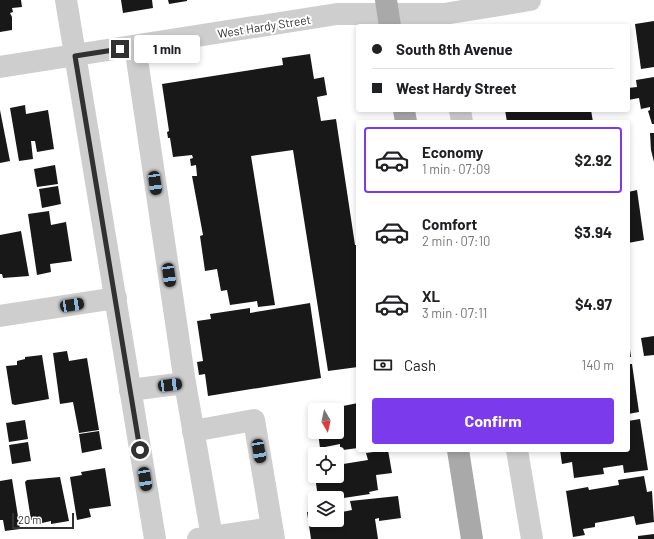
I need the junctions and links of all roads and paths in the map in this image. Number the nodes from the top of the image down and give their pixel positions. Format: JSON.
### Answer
{"nodes":[{"id":1,"x":66,"y":0,"type":"edge"},
{"id":2,"x":530,"y":0,"type":"edge"},
{"id":3,"x":388,"y":13,"type":"edge"},
{"id":4,"x":444,"y":14,"type":"edge"},
{"id":5,"x":135,"y":46,"type":"junction"},
{"id":6,"x":75,"y":56,"type":"junction"},
{"id":7,"x":0,"y":67,"type":"edge"},
{"id":8,"x":116,"y":298,"type":"junction"},
{"id":9,"x":0,"y":316,"type":"edge"},
{"id":10,"x":185,"y":383,"type":"junction"},
{"id":11,"x":130,"y":390,"type":"junction"},
{"id":12,"x":193,"y":431,"type":"junction"},
{"id":13,"x":458,"y":452,"type":"edge"},
{"id":14,"x":517,"y":452,"type":"edge"},
{"id":15,"x":273,"y":534,"type":"edge"},
{"id":16,"x":207,"y":538,"type":"edge"},
{"id":17,"x":154,"y":539,"type":"edge"},
{"id":18,"x":472,"y":539,"type":"edge"},
{"id":19,"x":532,"y":539,"type":"edge"}],
"edges":[{"from":1,"to":6,"type":"street"},
{"from":2,"to":4,"type":"street","name":"West Hardy Street"},
{"from":3,"to":4,"type":"street","name":"West Hardy Street"},
{"from":3,"to":5,"type":"street","name":"West Hardy Street"},
{"from":5,"to":6,"type":"street","name":"West Hardy Street"},
{"from":5,"to":10,"type":"street"},
{"from":6,"to":7,"type":"street","name":"West Hardy Street"},
{"from":6,"to":8,"type":"street"},
{"from":8,"to":9,"type":"street"},
{"from":8,"to":11,"type":"street"},
{"from":10,"to":11,"type":"street"},
{"from":10,"to":12,"type":"street"},
{"from":11,"to":17,"type":"street"},
{"from":12,"to":15,"type":"street"},
{"from":12,"to":16,"type":"street"},
{"from":13,"to":18,"type":"main road"},
{"from":14,"to":19,"type":"street"},
{"from":15,"to":16,"type":"street"}]}
